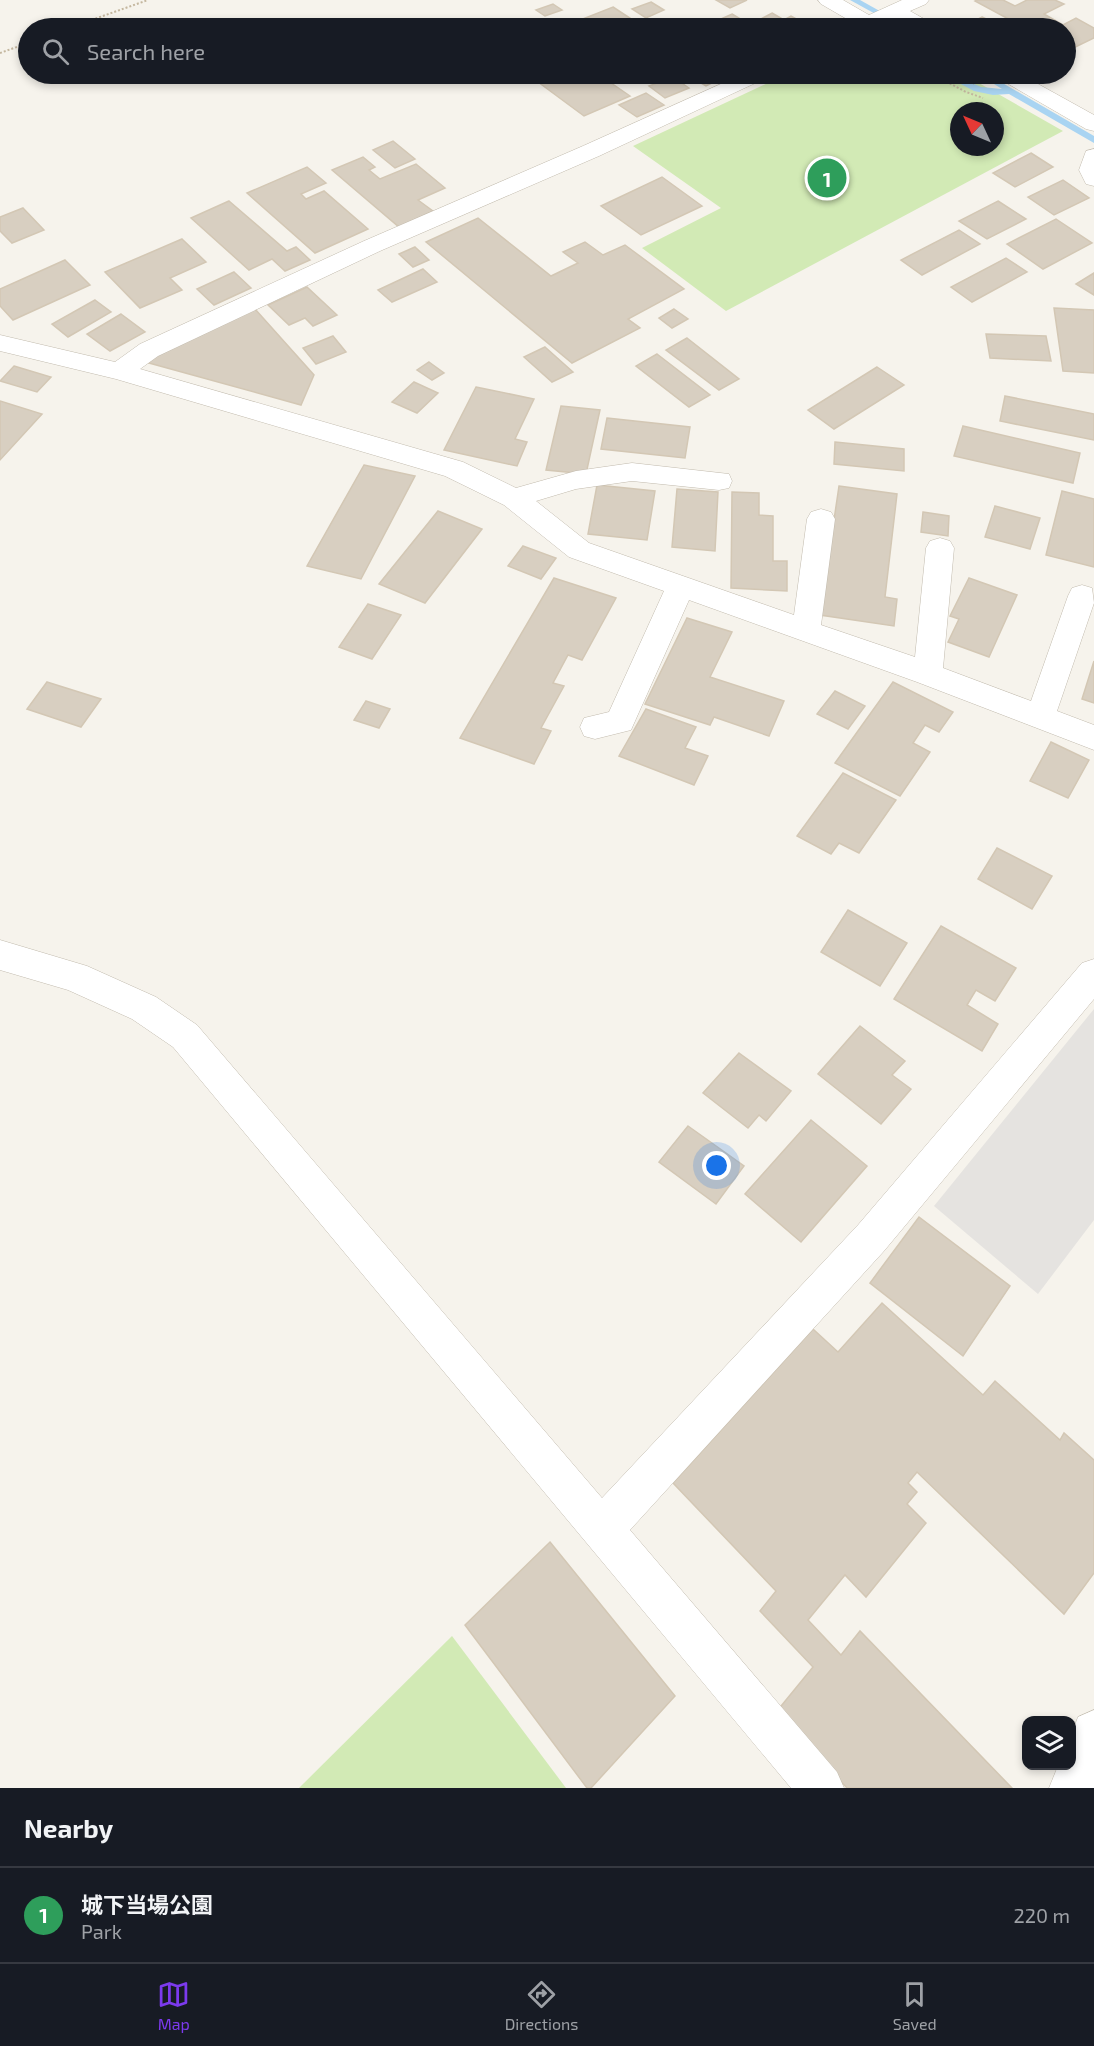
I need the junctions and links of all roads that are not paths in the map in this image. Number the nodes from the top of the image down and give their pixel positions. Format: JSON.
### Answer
{"nodes":[{"id":1,"x":828,"y":0,"type":"edge"},
{"id":2,"x":919,"y":0,"type":"edge"},
{"id":3,"x":874,"y":18,"type":"edge"},
{"id":4,"x":879,"y":18,"type":"edge"},
{"id":5,"x":737,"y":84,"type":"edge"},
{"id":6,"x":1023,"y":84,"type":"edge"},
{"id":7,"x":1094,"y":124,"type":"edge"},
{"id":8,"x":1094,"y":156,"type":"edge"},
{"id":9,"x":1094,"y":179,"type":"edge"},
{"id":10,"x":0,"y":343,"type":"edge"},
{"id":11,"x":119,"y":371,"type":"junction"},
{"id":12,"x":719,"y":481,"type":"dead end"},
{"id":13,"x":514,"y":498,"type":"junction"},
{"id":14,"x":821,"y":519,"type":"dead end"},
{"id":15,"x":940,"y":548,"type":"dead end"},
{"id":16,"x":681,"y":585,"type":"junction"},
{"id":17,"x":1082,"y":596,"type":"dead end"},
{"id":18,"x":806,"y":630,"type":"junction"},
{"id":19,"x":928,"y":675,"type":"junction"},
{"id":20,"x":1040,"y":718,"type":"junction"},
{"id":21,"x":596,"y":728,"type":"dead end"},
{"id":22,"x":1094,"y":738,"type":"edge"},
{"id":23,"x":0,"y":955,"type":"edge"},
{"id":24,"x":1094,"y":974,"type":"edge"},
{"id":25,"x":601,"y":1530,"type":"junction"},
{"id":26,"x":1094,"y":1732,"type":"edge"},
{"id":27,"x":821,"y":1788,"type":"edge"},
{"id":28,"x":1072,"y":1788,"type":"edge"}],
"edges":[{"from":1,"to":3,"type":"street"},
{"from":2,"to":4,"type":"street"},
{"from":5,"to":11,"type":"street"},
{"from":6,"to":7,"type":"street"},
{"from":8,"to":9,"type":"street"},
{"from":10,"to":11,"type":"street"},
{"from":11,"to":13,"type":"street"},
{"from":12,"to":13,"type":"street"},
{"from":13,"to":16,"type":"street"},
{"from":14,"to":18,"type":"street"},
{"from":15,"to":19,"type":"street"},
{"from":16,"to":18,"type":"street"},
{"from":16,"to":21,"type":"street"},
{"from":17,"to":20,"type":"street"},
{"from":18,"to":19,"type":"street"},
{"from":19,"to":20,"type":"street"},
{"from":20,"to":22,"type":"street"},
{"from":23,"to":25,"type":"street"},
{"from":24,"to":25,"type":"street"},
{"from":25,"to":27,"type":"street"},
{"from":26,"to":28,"type":"street"}]}
